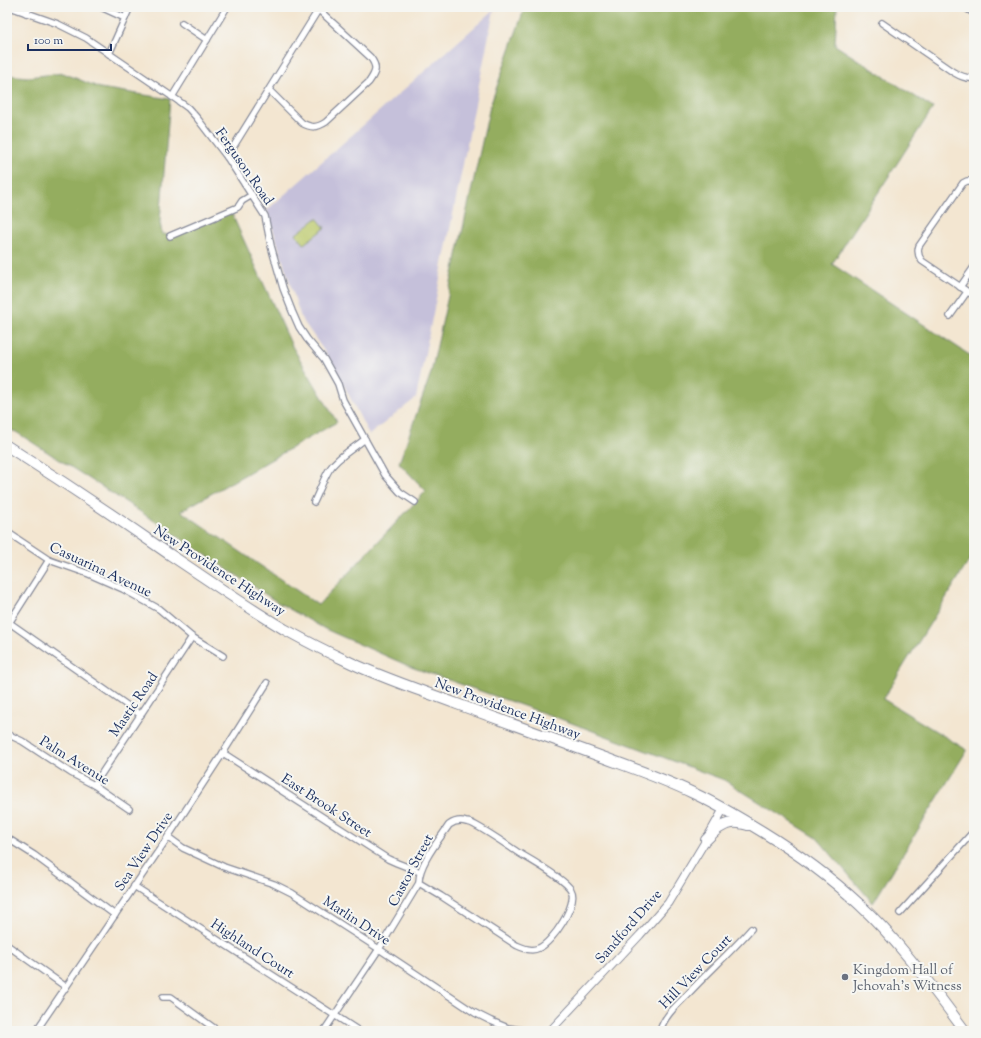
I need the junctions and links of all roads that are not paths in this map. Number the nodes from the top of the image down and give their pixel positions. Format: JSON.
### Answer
{"nodes":[{"id":1,"x":10,"y":7,"type":"edge"},
{"id":2,"x":101,"y":7,"type":"edge"},
{"id":3,"x":130,"y":7,"type":"edge"},
{"id":4,"x":227,"y":7,"type":"edge"},
{"id":5,"x":964,"y":7,"type":"edge"},
{"id":6,"x":320,"y":9,"type":"edge"},
{"id":7,"x":27,"y":10,"type":"edge"},
{"id":8,"x":974,"y":13,"type":"edge"},
{"id":9,"x":125,"y":18,"type":"junction"},
{"id":10,"x":882,"y":23,"type":"dead end"},
{"id":11,"x":182,"y":24,"type":"dead end"},
{"id":12,"x":207,"y":40,"type":"junction"},
{"id":13,"x":109,"y":54,"type":"junction"},
{"id":14,"x":974,"y":78,"type":"edge"},
{"id":15,"x":269,"y":90,"type":"junction"},
{"id":16,"x":172,"y":97,"type":"junction"},
{"id":17,"x":227,"y":158,"type":"junction"},
{"id":18,"x":974,"y":181,"type":"edge"},
{"id":19,"x":252,"y":195,"type":"junction"},
{"id":20,"x":170,"y":236,"type":"dead end"},
{"id":21,"x":974,"y":267,"type":"edge"},
{"id":22,"x":960,"y":287,"type":"junction"},
{"id":23,"x":967,"y":292,"type":"junction"},
{"id":24,"x":974,"y":296,"type":"edge"},
{"id":25,"x":950,"y":316,"type":"dead end"},
{"id":26,"x":365,"y":440,"type":"junction"},
{"id":27,"x":7,"y":446,"type":"edge"},
{"id":28,"x":314,"y":502,"type":"dead end"},
{"id":29,"x":415,"y":502,"type":"dead end"},
{"id":30,"x":7,"y":532,"type":"edge"},
{"id":31,"x":49,"y":560,"type":"junction"},
{"id":32,"x":8,"y":622,"type":"edge"},
{"id":33,"x":192,"y":636,"type":"junction"},
{"id":34,"x":222,"y":656,"type":"dead end"},
{"id":35,"x":267,"y":683,"type":"dead end"},
{"id":36,"x":141,"y":715,"type":"junction"},
{"id":37,"x":7,"y":734,"type":"edge"},
{"id":38,"x":223,"y":753,"type":"junction"},
{"id":39,"x":94,"y":785,"type":"junction"},
{"id":40,"x":724,"y":808,"type":"junction"},
{"id":41,"x":129,"y":809,"type":"dead end"},
{"id":42,"x":754,"y":826,"type":"junction"},
{"id":43,"x":974,"y":831,"type":"edge"},
{"id":44,"x":168,"y":837,"type":"junction"},
{"id":45,"x":7,"y":838,"type":"edge"},
{"id":46,"x":706,"y":840,"type":"junction"},
{"id":47,"x":420,"y":872,"type":"junction"},
{"id":48,"x":419,"y":884,"type":"junction"},
{"id":49,"x":134,"y":886,"type":"junction"},
{"id":50,"x":900,"y":912,"type":"dead end"},
{"id":51,"x":115,"y":915,"type":"junction"},
{"id":52,"x":751,"y":930,"type":"dead end"},
{"id":53,"x":7,"y":945,"type":"edge"},
{"id":54,"x":379,"y":949,"type":"junction"},
{"id":55,"x":66,"y":986,"type":"junction"},
{"id":56,"x":163,"y":997,"type":"dead end"},
{"id":57,"x":334,"y":1015,"type":"junction"},
{"id":58,"x":36,"y":1031,"type":"edge"},
{"id":59,"x":218,"y":1031,"type":"edge"},
{"id":60,"x":324,"y":1031,"type":"edge"},
{"id":61,"x":359,"y":1031,"type":"edge"},
{"id":62,"x":528,"y":1031,"type":"edge"},
{"id":63,"x":550,"y":1031,"type":"edge"},
{"id":64,"x":660,"y":1031,"type":"edge"},
{"id":65,"x":965,"y":1031,"type":"edge"}],
"edges":[{"from":1,"to":7,"type":"street","name":"Ferguson Road"},
{"from":2,"to":9,"type":"street"},
{"from":3,"to":9,"type":"street"},
{"from":4,"to":12,"type":"street"},
{"from":5,"to":8,"type":"street"},
{"from":6,"to":15,"type":"street"},
{"from":6,"to":15,"type":"street"},
{"from":7,"to":13,"type":"street","name":"Ferguson Road"},
{"from":9,"to":13,"type":"street"},
{"from":10,"to":14,"type":"street"},
{"from":11,"to":12,"type":"street"},
{"from":12,"to":16,"type":"street"},
{"from":13,"to":16,"type":"street","name":"Ferguson Road"},
{"from":15,"to":17,"type":"street"},
{"from":16,"to":17,"type":"street","name":"Ferguson Road"},
{"from":17,"to":19,"type":"street","name":"Ferguson Road"},
{"from":18,"to":22,"type":"street"},
{"from":19,"to":20,"type":"street"},
{"from":19,"to":26,"type":"street","name":"Ferguson Road"},
{"from":21,"to":22,"type":"street"},
{"from":22,"to":23,"type":"street"},
{"from":23,"to":24,"type":"street"},
{"from":23,"to":25,"type":"street"},
{"from":26,"to":28,"type":"street"},
{"from":26,"to":29,"type":"street","name":"Ferguson Road"},
{"from":27,"to":40,"type":"highway","name":"New Providence Highway"},
{"from":30,"to":31,"type":"street","name":"Casuarina Avenue"},
{"from":31,"to":32,"type":"street"},
{"from":31,"to":33,"type":"street","name":"Casuarina Avenue"},
{"from":32,"to":36,"type":"street"},
{"from":33,"to":34,"type":"street","name":"Casuarina Avenue"},
{"from":33,"to":36,"type":"street","name":"Mastic Road"},
{"from":35,"to":38,"type":"street","name":"Sea View Drive"},
{"from":36,"to":39,"type":"street","name":"Mastic Road"},
{"from":37,"to":39,"type":"street","name":"Palm Avenue"},
{"from":38,"to":44,"type":"street","name":"Sea View Drive"},
{"from":38,"to":47,"type":"street","name":"East Brook Street"},
{"from":39,"to":41,"type":"street","name":"Palm Avenue"},
{"from":40,"to":42,"type":"highway","name":"New Providence Highway"},
{"from":40,"to":46,"type":"street","name":"Sandford Drive"},
{"from":42,"to":46,"type":"highway"},
{"from":42,"to":65,"type":"highway","name":"New Providence Highway"},
{"from":43,"to":50,"type":"street"},
{"from":44,"to":49,"type":"street","name":"Sea View Drive"},
{"from":44,"to":54,"type":"street","name":"Marlin Drive"},
{"from":45,"to":51,"type":"street"},
{"from":46,"to":63,"type":"street","name":"Sandford Drive"},
{"from":47,"to":48,"type":"street","name":"Castor Street"},
{"from":47,"to":48,"type":"street","name":"Castor Street"},
{"from":48,"to":54,"type":"street","name":"Castor Street"},
{"from":49,"to":51,"type":"street","name":"Sea View Drive"},
{"from":49,"to":57,"type":"street","name":"Highland Court"},
{"from":51,"to":55,"type":"street","name":"Sea View Drive"},
{"from":52,"to":64,"type":"street","name":"Hill View Court"},
{"from":53,"to":55,"type":"street"},
{"from":54,"to":57,"type":"street","name":"Castor Street"},
{"from":54,"to":62,"type":"street","name":"Marlin Drive"},
{"from":55,"to":58,"type":"street","name":"Sea View Drive"},
{"from":56,"to":59,"type":"street"},
{"from":57,"to":60,"type":"street","name":"Castor Street"},
{"from":57,"to":61,"type":"street","name":"Highland Court"}]}
